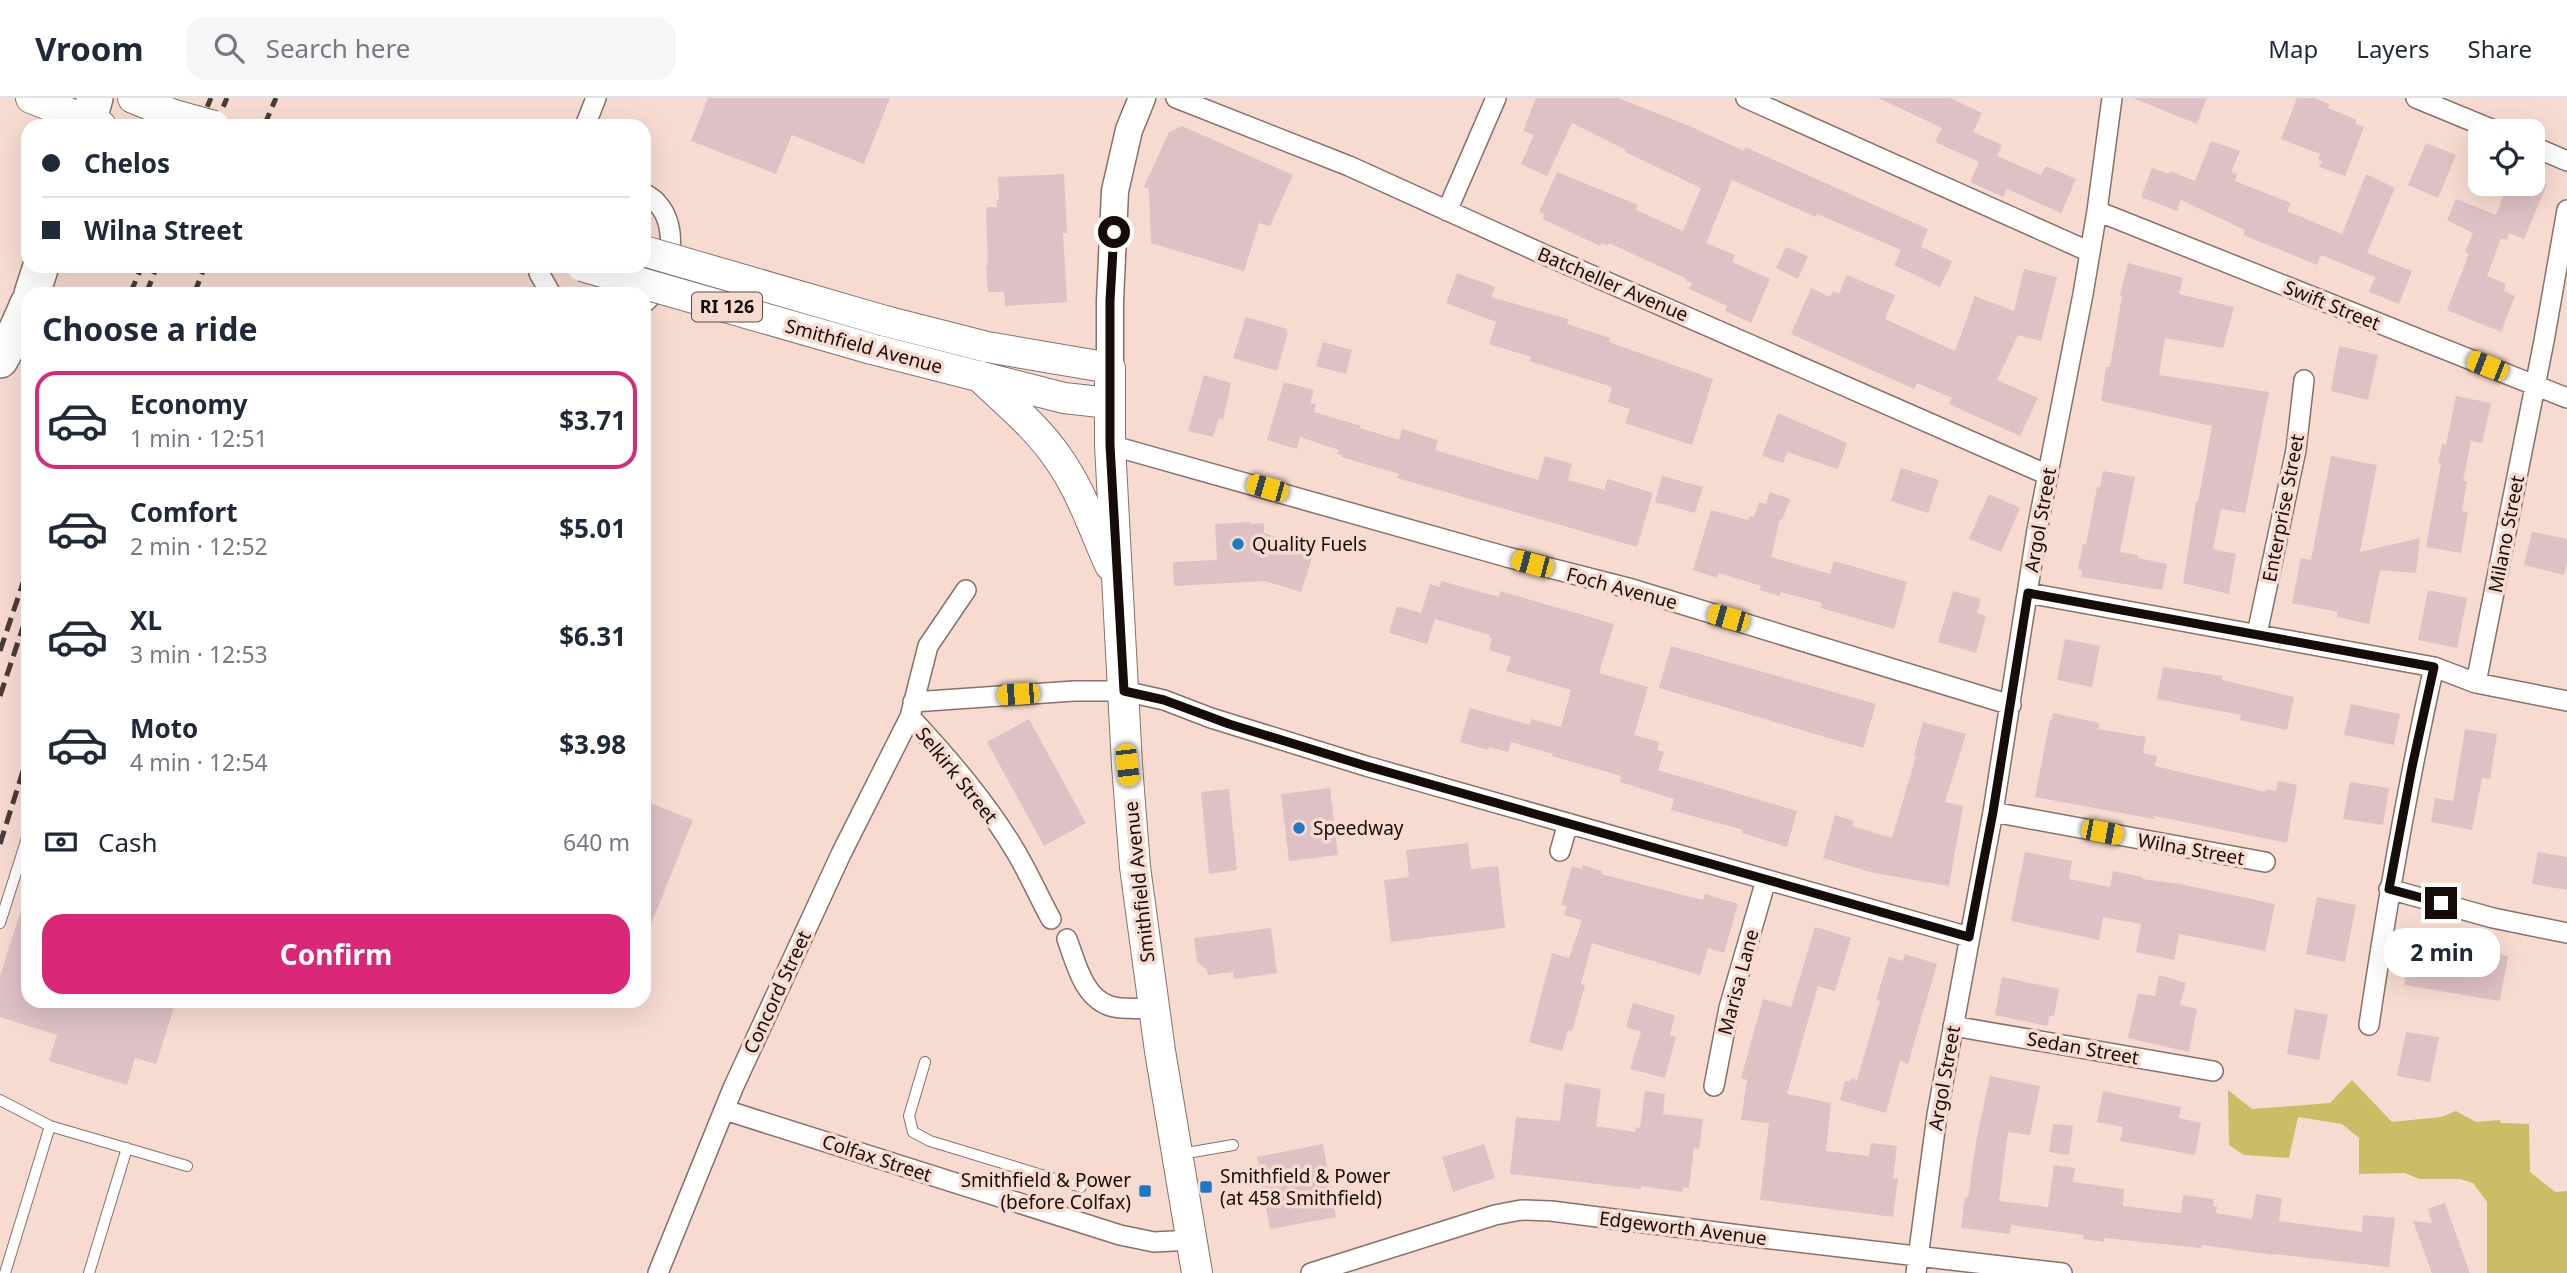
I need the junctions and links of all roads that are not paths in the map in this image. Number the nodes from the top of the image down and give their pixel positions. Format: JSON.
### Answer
{"nodes":[{"id":1,"x":31,"y":98,"type":"edge"},
{"id":2,"x":133,"y":98,"type":"edge"},
{"id":3,"x":596,"y":98,"type":"edge"},
{"id":4,"x":1142,"y":98,"type":"edge"},
{"id":5,"x":1176,"y":98,"type":"edge"},
{"id":6,"x":1496,"y":98,"type":"edge"},
{"id":7,"x":1746,"y":98,"type":"edge"},
{"id":8,"x":2112,"y":98,"type":"edge"},
{"id":9,"x":2416,"y":98,"type":"edge"},
{"id":10,"x":93,"y":118,"type":"edge"},
{"id":11,"x":191,"y":119,"type":"edge"},
{"id":12,"x":588,"y":119,"type":"edge"},
{"id":13,"x":2468,"y":119,"type":"edge"},
{"id":14,"x":2545,"y":152,"type":"edge"},
{"id":15,"x":2567,"y":161,"type":"edge"},
{"id":16,"x":651,"y":198,"type":"edge"},
{"id":17,"x":2567,"y":210,"type":"edge"},
{"id":18,"x":1447,"y":211,"type":"junction"},
{"id":19,"x":2097,"y":211,"type":"junction"},
{"id":20,"x":2090,"y":252,"type":"junction"},
{"id":21,"x":651,"y":253,"type":"edge"},
{"id":22,"x":606,"y":273,"type":"edge"},
{"id":23,"x":651,"y":297,"type":"edge"},
{"id":24,"x":21,"y":320,"type":"edge"},
{"id":25,"x":0,"y":360,"type":"edge"},
{"id":26,"x":1110,"y":368,"type":"junction"},
{"id":27,"x":979,"y":376,"type":"junction"},
{"id":28,"x":2304,"y":380,"type":"dead end"},
{"id":29,"x":2535,"y":385,"type":"junction"},
{"id":30,"x":2567,"y":398,"type":"edge"},
{"id":31,"x":1109,"y":403,"type":"junction"},
{"id":32,"x":1110,"y":445,"type":"junction"},
{"id":33,"x":2048,"y":475,"type":"junction"},
{"id":34,"x":1117,"y":582,"type":"junction"},
{"id":35,"x":966,"y":590,"type":"dead end"},
{"id":36,"x":2028,"y":593,"type":"junction"},
{"id":37,"x":2257,"y":634,"type":"junction"},
{"id":38,"x":2434,"y":667,"type":"junction"},
{"id":39,"x":2476,"y":682,"type":"junction"},
{"id":40,"x":1124,"y":691,"type":"junction"},
{"id":41,"x":2567,"y":701,"type":"edge"},
{"id":42,"x":2011,"y":705,"type":"junction"},
{"id":43,"x":911,"y":710,"type":"junction"},
{"id":44,"x":1993,"y":812,"type":"junction"},
{"id":45,"x":1568,"y":823,"type":"junction"},
{"id":46,"x":1560,"y":851,"type":"dead end"},
{"id":47,"x":21,"y":857,"type":"edge"},
{"id":48,"x":2265,"y":862,"type":"dead end"},
{"id":49,"x":1766,"y":880,"type":"junction"},
{"id":50,"x":2389,"y":889,"type":"junction"},
{"id":51,"x":1051,"y":919,"type":"dead end"},
{"id":52,"x":0,"y":923,"type":"edge"},
{"id":53,"x":2567,"y":933,"type":"edge"},
{"id":54,"x":1969,"y":937,"type":"junction"},
{"id":55,"x":1067,"y":939,"type":"dead end"},
{"id":56,"x":1154,"y":1008,"type":"junction"},
{"id":57,"x":2369,"y":1025,"type":"dead end"},
{"id":58,"x":1953,"y":1026,"type":"junction"},
{"id":59,"x":925,"y":1062,"type":"dead end"},
{"id":60,"x":2213,"y":1071,"type":"dead end"},
{"id":61,"x":1714,"y":1086,"type":"dead end"},
{"id":62,"x":0,"y":1100,"type":"edge"},
{"id":63,"x":725,"y":1110,"type":"junction"},
{"id":64,"x":50,"y":1126,"type":"junction"},
{"id":65,"x":1233,"y":1145,"type":"dead end"},
{"id":66,"x":127,"y":1148,"type":"junction"},
{"id":67,"x":1177,"y":1155,"type":"junction"},
{"id":68,"x":187,"y":1166,"type":"dead end"},
{"id":69,"x":1081,"y":1187,"type":"dead end"},
{"id":70,"x":1192,"y":1240,"type":"junction"},
{"id":71,"x":1917,"y":1265,"type":"edge"},
{"id":72,"x":5,"y":1273,"type":"edge"},
{"id":73,"x":89,"y":1273,"type":"edge"},
{"id":74,"x":657,"y":1273,"type":"edge"},
{"id":75,"x":1198,"y":1273,"type":"edge"},
{"id":76,"x":1311,"y":1273,"type":"edge"},
{"id":77,"x":2062,"y":1273,"type":"edge"}],
"edges":[{"from":1,"to":10,"type":"main road"},
{"from":2,"to":11,"type":"main road","bridge":true},
{"from":3,"to":12,"type":"street"},
{"from":4,"to":26,"type":"main road"},
{"from":5,"to":18,"type":"street","name":"Batcheller Avenue"},
{"from":6,"to":18,"type":"street"},
{"from":7,"to":20,"type":"street"},
{"from":8,"to":19,"type":"street","name":"Argol Street"},
{"from":9,"to":13,"type":"street"},
{"from":14,"to":15,"type":"street"},
{"from":16,"to":23,"type":"street"},
{"from":17,"to":29,"type":"street","name":"Milano Street"},
{"from":18,"to":33,"type":"street","name":"Batcheller Avenue"},
{"from":19,"to":20,"type":"street","name":"Argol Street"},
{"from":19,"to":29,"type":"street","name":"Swift Street"},
{"from":20,"to":33,"type":"street","name":"Argol Street"},
{"from":21,"to":26,"type":"main road","name":"Smithfield Avenue","number":"RI 126","bridge":true},
{"from":22,"to":27,"type":"main road","name":"Smithfield Avenue","number":"RI 126","bridge":true},
{"from":24,"to":25,"type":"highway"},
{"from":26,"to":31,"type":"main road","name":"Smithfield Avenue"},
{"from":27,"to":31,"type":"main road","name":"Smithfield Avenue"},
{"from":27,"to":34,"type":"main road"},
{"from":28,"to":37,"type":"street","name":"Enterprise Street"},
{"from":29,"to":30,"type":"street","name":"Swift Street"},
{"from":29,"to":39,"type":"street","name":"Milano Street"},
{"from":31,"to":32,"type":"main road","name":"Smithfield Avenue"},
{"from":32,"to":34,"type":"main road","name":"Smithfield Avenue"},
{"from":32,"to":42,"type":"street","name":"Foch Avenue"},
{"from":33,"to":36,"type":"street","name":"Argol Street"},
{"from":34,"to":40,"type":"main road","name":"Smithfield Avenue"},
{"from":35,"to":43,"type":"street","name":"Selkirk Street"},
{"from":36,"to":37,"type":"street"},
{"from":36,"to":42,"type":"street","name":"Argol Street"},
{"from":37,"to":38,"type":"street"},
{"from":38,"to":39,"type":"street"},
{"from":38,"to":50,"type":"street"},
{"from":39,"to":41,"type":"street"},
{"from":40,"to":43,"type":"street"},
{"from":40,"to":45,"type":"street"},
{"from":40,"to":56,"type":"main road","name":"Smithfield Avenue"},
{"from":42,"to":44,"type":"street","name":"Argol Street"},
{"from":43,"to":51,"type":"street","name":"Selkirk Street"},
{"from":43,"to":63,"type":"street","name":"Concord Street"},
{"from":44,"to":48,"type":"street","name":"Wilna Street"},
{"from":44,"to":54,"type":"street","name":"Argol Street"},
{"from":45,"to":46,"type":"street"},
{"from":45,"to":49,"type":"street"},
{"from":47,"to":52,"type":"lane"},
{"from":49,"to":54,"type":"street"},
{"from":49,"to":61,"type":"street","name":"Marisa Lane"},
{"from":50,"to":53,"type":"street"},
{"from":50,"to":57,"type":"street"},
{"from":54,"to":58,"type":"street","name":"Argol Street"},
{"from":55,"to":56,"type":"street"},
{"from":56,"to":67,"type":"main road","name":"Smithfield Avenue"},
{"from":58,"to":60,"type":"street","name":"Sedan Street"},
{"from":58,"to":71,"type":"street","name":"Argol Street"},
{"from":59,"to":69,"type":"lane"},
{"from":62,"to":64,"type":"lane"},
{"from":63,"to":70,"type":"street","name":"Colfax Street"},
{"from":63,"to":74,"type":"street","name":"Concord Street"},
{"from":64,"to":66,"type":"lane"},
{"from":64,"to":72,"type":"lane"},
{"from":65,"to":67,"type":"lane"},
{"from":66,"to":68,"type":"lane"},
{"from":66,"to":73,"type":"lane"},
{"from":67,"to":70,"type":"main road","name":"Smithfield Avenue"},
{"from":70,"to":75,"type":"main road","name":"Smithfield Avenue"},
{"from":71,"to":76,"type":"street","name":"Edgeworth Avenue"},
{"from":71,"to":77,"type":"street","name":"Edgeworth Avenue"}]}
